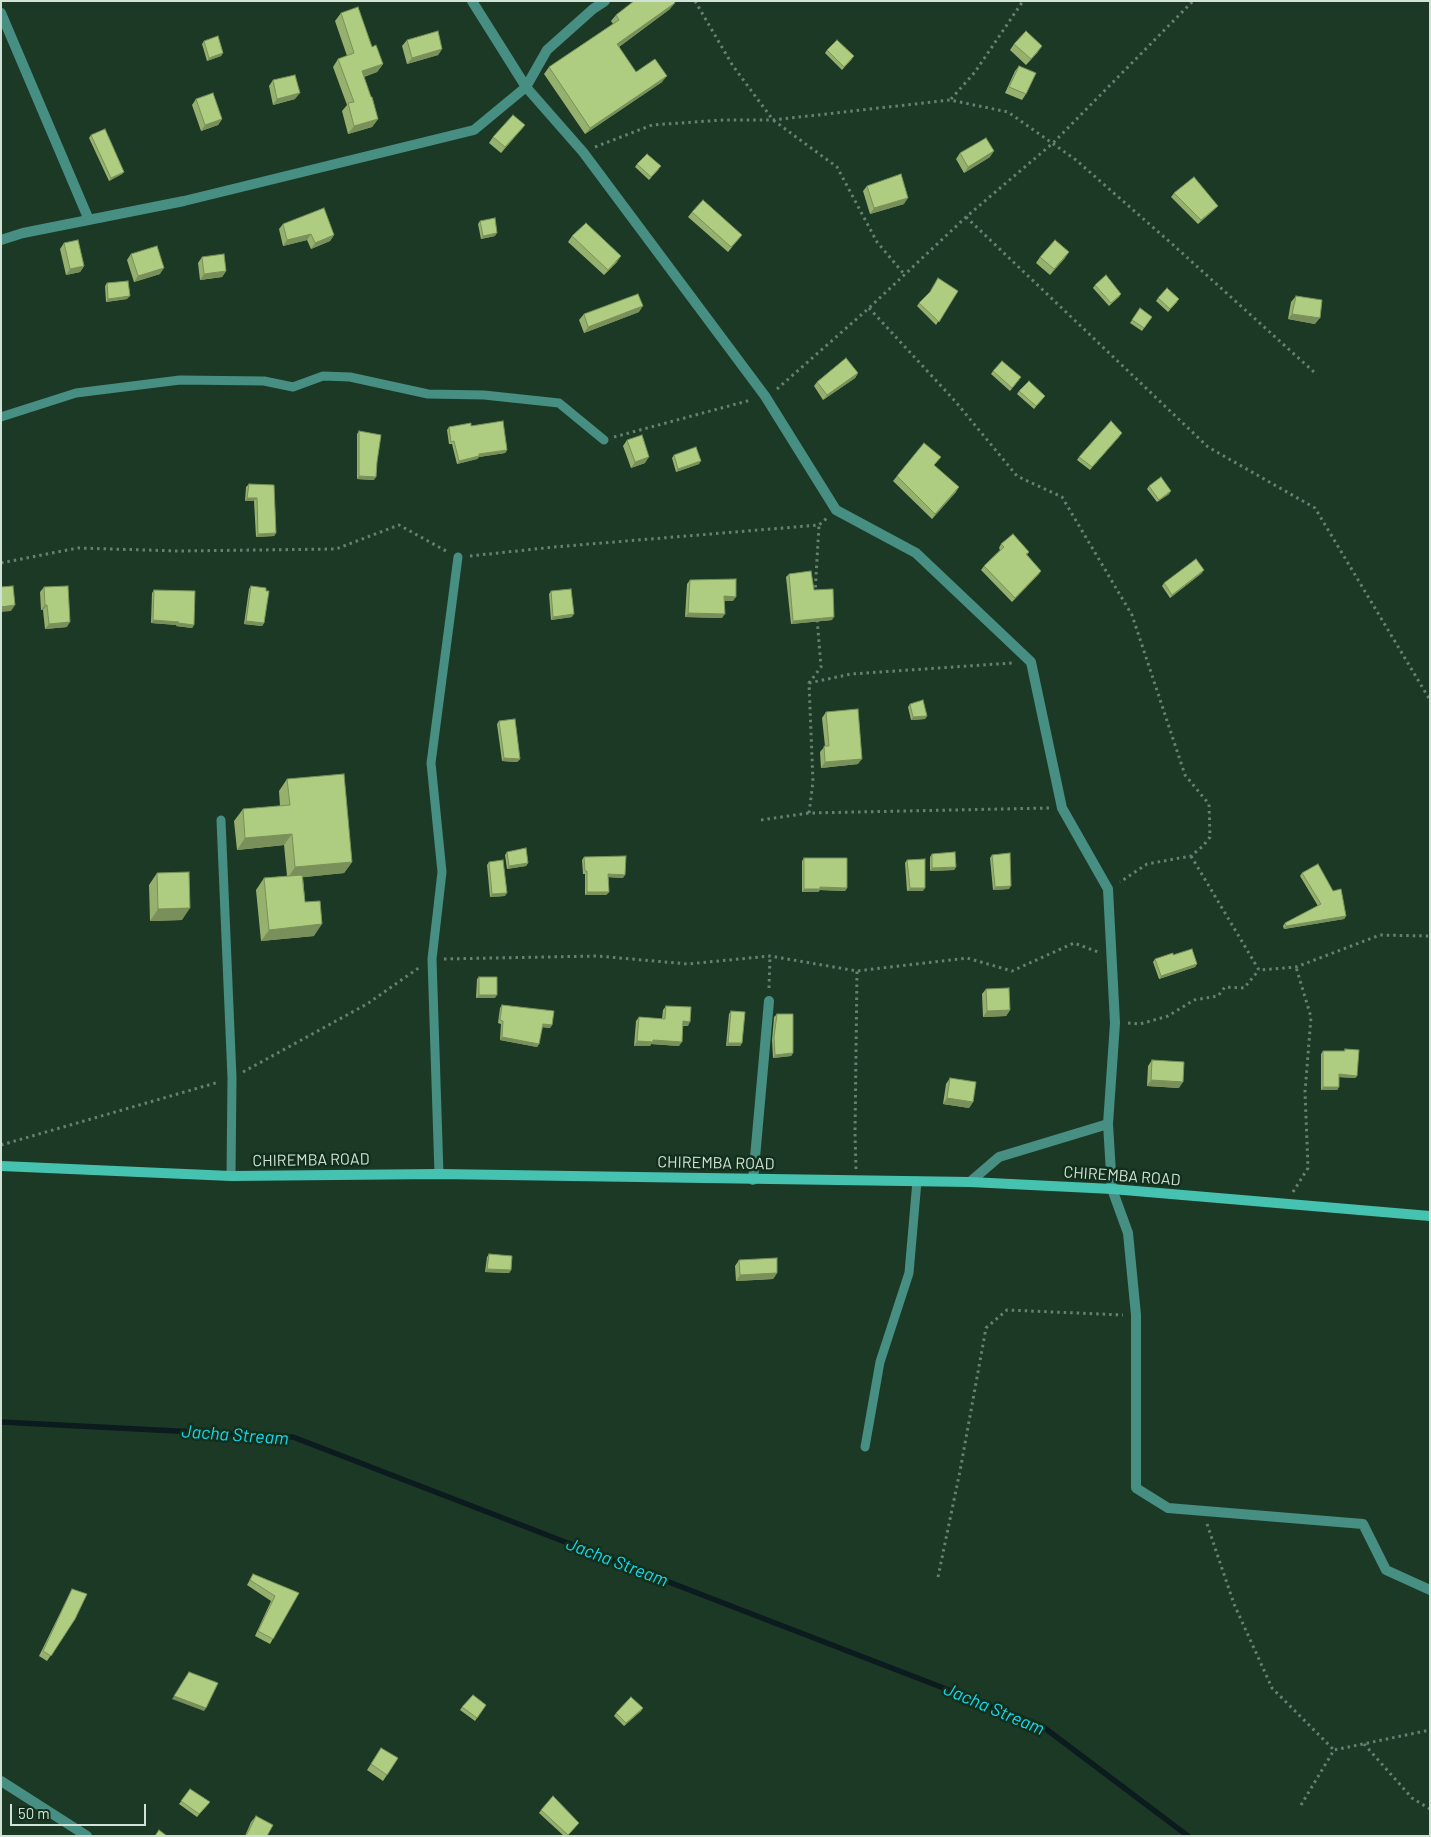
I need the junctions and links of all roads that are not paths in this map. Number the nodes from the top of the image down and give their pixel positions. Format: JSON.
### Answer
{"nodes":[{"id":1,"x":472,"y":1,"type":"edge"},
{"id":2,"x":605,"y":1,"type":"edge"},
{"id":3,"x":1,"y":13,"type":"edge"},
{"id":4,"x":526,"y":87,"type":"junction"},
{"id":5,"x":89,"y":220,"type":"junction"},
{"id":6,"x":1,"y":240,"type":"edge"},
{"id":7,"x":1,"y":417,"type":"edge"},
{"id":8,"x":604,"y":440,"type":"road end"},
{"id":9,"x":458,"y":557,"type":"road end"},
{"id":10,"x":222,"y":820,"type":"dead end"},
{"id":11,"x":768,"y":1001,"type":"road end"},
{"id":12,"x":1108,"y":1124,"type":"junction"},
{"id":13,"x":1,"y":1166,"type":"edge"},
{"id":14,"x":439,"y":1174,"type":"junction"},
{"id":15,"x":231,"y":1176,"type":"junction"},
{"id":16,"x":753,"y":1180,"type":"junction"},
{"id":17,"x":917,"y":1181,"type":"junction"},
{"id":18,"x":970,"y":1182,"type":"junction"},
{"id":19,"x":1112,"y":1189,"type":"junction"},
{"id":20,"x":1430,"y":1216,"type":"edge"},
{"id":21,"x":865,"y":1447,"type":"dead end"},
{"id":22,"x":1430,"y":1590,"type":"edge"},
{"id":23,"x":1,"y":1782,"type":"edge"},
{"id":24,"x":87,"y":1836,"type":"edge"}],
"edges":[{"from":1,"to":4,"type":"street"},
{"from":2,"to":4,"type":"street"},
{"from":3,"to":5,"type":"street"},
{"from":4,"to":5,"type":"street"},
{"from":4,"to":12,"type":"street"},
{"from":5,"to":6,"type":"street"},
{"from":7,"to":8,"type":"lane"},
{"from":9,"to":14,"type":"lane"},
{"from":10,"to":15,"type":"lane"},
{"from":11,"to":16,"type":"street"},
{"from":12,"to":18,"type":"street"},
{"from":12,"to":19,"type":"street"},
{"from":13,"to":15,"type":"main road","name":"CHIREMBA ROAD"},
{"from":14,"to":15,"type":"main road","name":"CHIREMBA ROAD"},
{"from":14,"to":16,"type":"main road","name":"CHIREMBA ROAD"},
{"from":16,"to":17,"type":"main road","name":"CHIREMBA ROAD"},
{"from":17,"to":18,"type":"main road","name":"CHIREMBA ROAD"},
{"from":17,"to":21,"type":"lane"},
{"from":18,"to":19,"type":"main road","name":"CHIREMBA ROAD"},
{"from":19,"to":20,"type":"main road","name":"CHIREMBA ROAD"},
{"from":19,"to":22,"type":"street"},
{"from":23,"to":24,"type":"street"}]}
